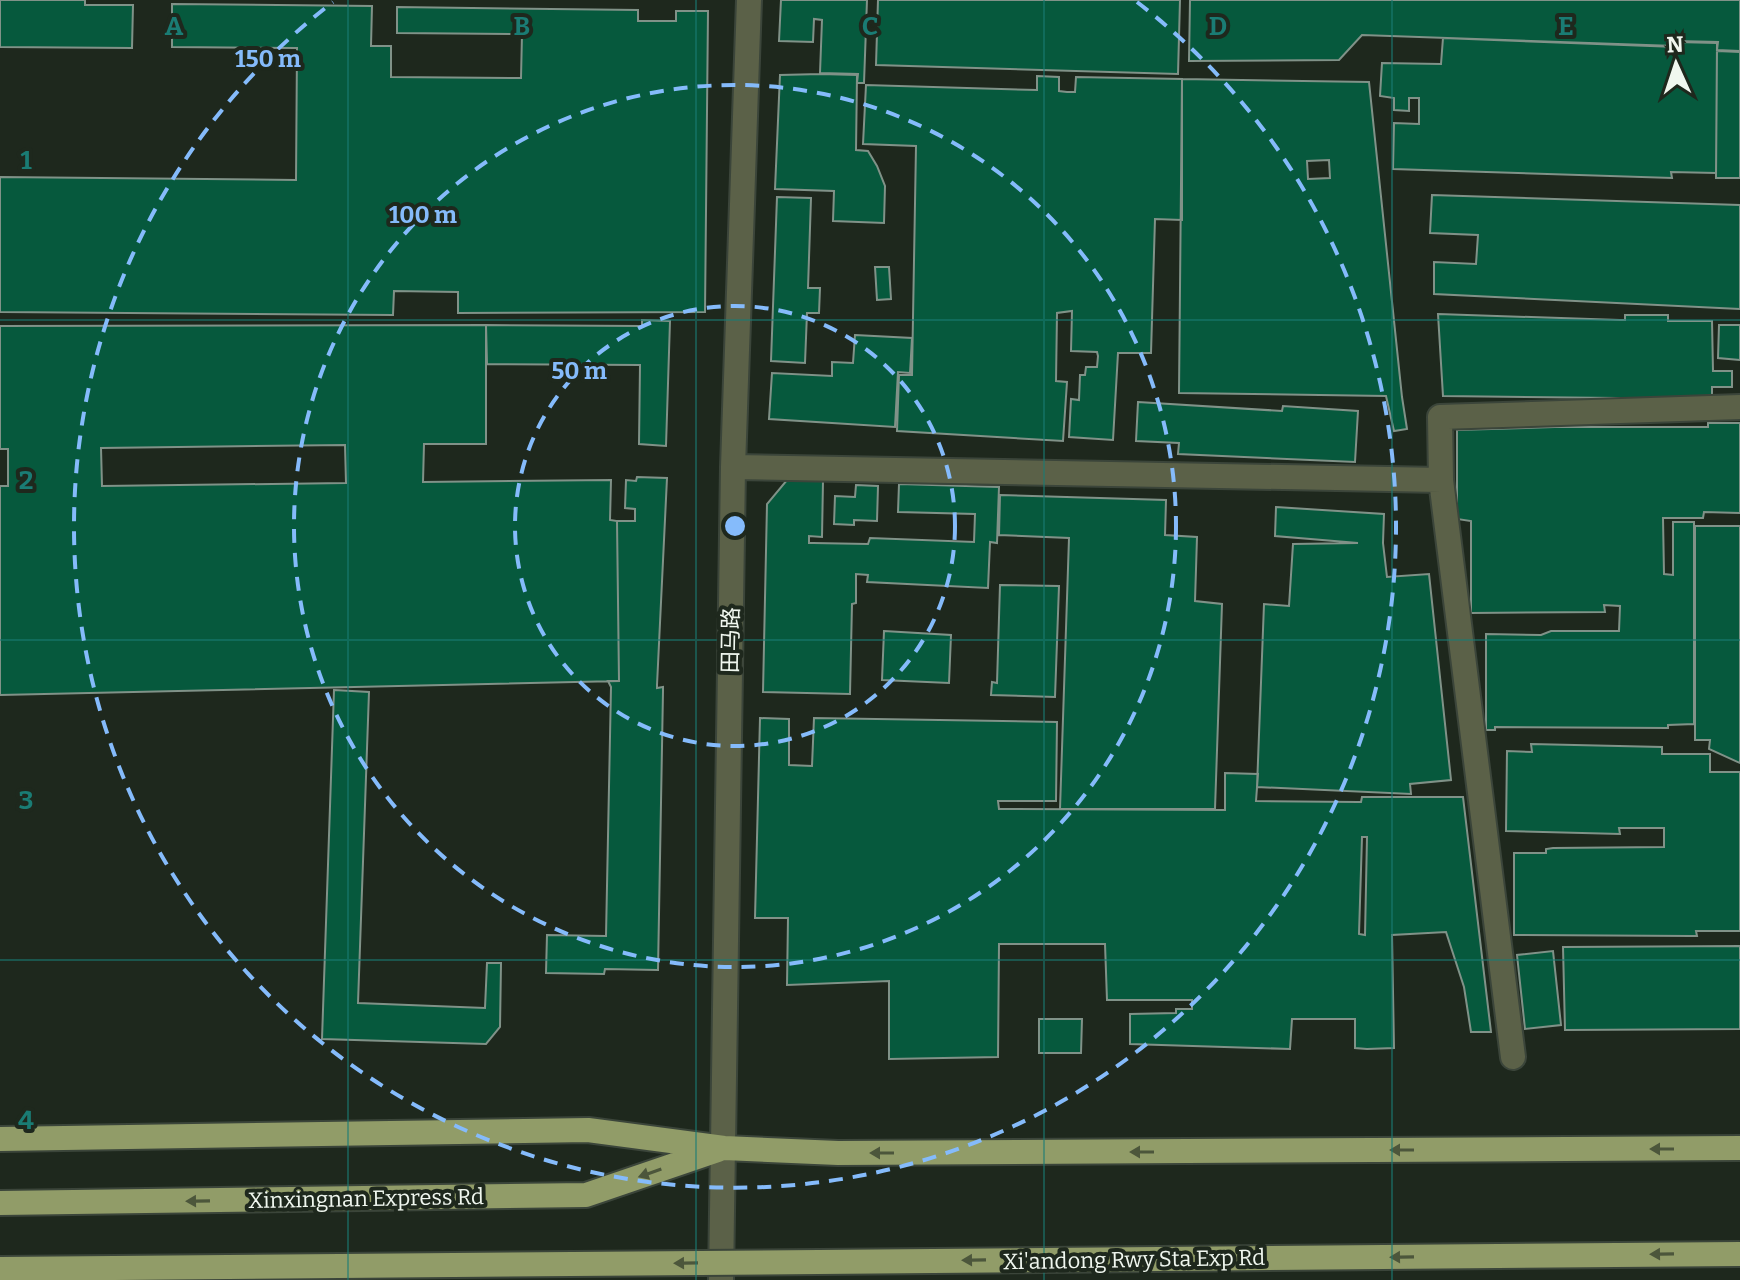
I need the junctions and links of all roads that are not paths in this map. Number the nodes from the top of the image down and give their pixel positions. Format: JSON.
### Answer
{"nodes":[{"id":1,"x":749,"y":0,"type":"edge"},
{"id":2,"x":1740,"y":407,"type":"edge"},
{"id":3,"x":733,"y":467,"type":"junction"},
{"id":4,"x":1441,"y":480,"type":"junction"},
{"id":5,"x":1513,"y":1057,"type":"dead end"},
{"id":6,"x":0,"y":1139,"type":"edge"},
{"id":7,"x":724,"y":1148,"type":"junction"},
{"id":8,"x":1740,"y":1148,"type":"edge"},
{"id":9,"x":0,"y":1203,"type":"edge"},
{"id":10,"x":1740,"y":1254,"type":"edge"},
{"id":11,"x":0,"y":1269,"type":"edge"},
{"id":12,"x":721,"y":1280,"type":"edge"}],
"edges":[{"from":1,"to":3,"type":"street","name":"田马路"},
{"from":2,"to":4,"type":"street"},
{"from":3,"to":4,"type":"street"},
{"from":3,"to":7,"type":"street","name":"田马路"},
{"from":4,"to":5,"type":"street"},
{"from":6,"to":7,"type":"main road"},
{"from":8,"to":7,"type":"main road","one_way":true},
{"from":7,"to":9,"type":"main road","name":"Xinxingnan Express Rd","one_way":true},
{"from":7,"to":12,"type":"street","name":"田马路"},
{"from":10,"to":11,"type":"main road","name":"Xi'andong Rwy Sta Exp Rd","one_way":true,"bridge":true}]}
